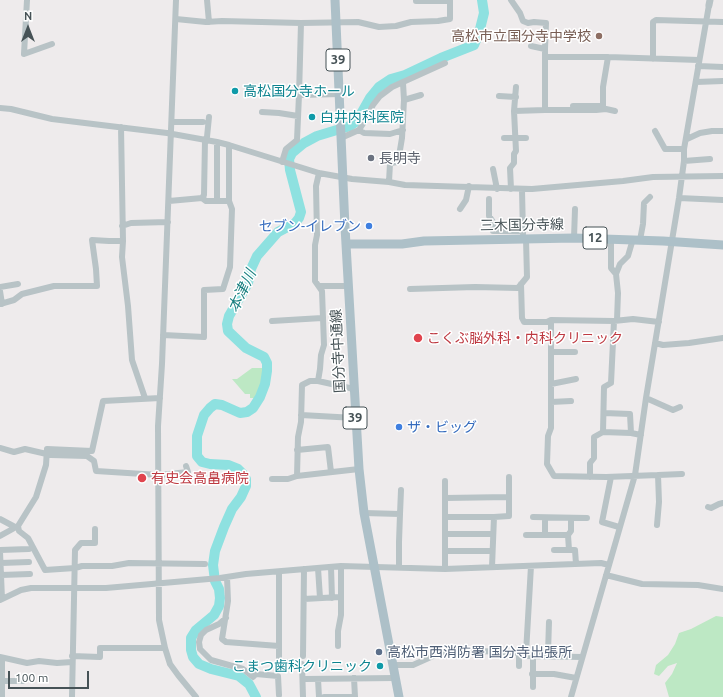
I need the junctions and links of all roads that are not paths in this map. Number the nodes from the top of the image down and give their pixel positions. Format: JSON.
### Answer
{"nodes":[{"id":1,"x":27,"y":0,"type":"edge"},
{"id":2,"x":176,"y":0,"type":"edge"},
{"id":3,"x":207,"y":0,"type":"edge"},
{"id":4,"x":335,"y":0,"type":"edge"},
{"id":5,"x":416,"y":0,"type":"edge"},
{"id":6,"x":511,"y":0,"type":"edge"},
{"id":7,"x":450,"y":1,"type":"edge"},
{"id":8,"x":709,"y":3,"type":"edge"},
{"id":9,"x":176,"y":19,"type":"junction"},
{"id":10,"x":209,"y":22,"type":"junction"},
{"id":11,"x":336,"y":22,"type":"junction"},
{"id":12,"x":706,"y":22,"type":"junction"},
{"id":13,"x":723,"y":22,"type":"edge"},
{"id":14,"x":301,"y":23,"type":"junction"},
{"id":15,"x":52,"y":44,"type":"dead end"},
{"id":16,"x":531,"y":46,"type":"dead end"},
{"id":17,"x":545,"y":49,"type":"junction"},
{"id":18,"x":544,"y":57,"type":"junction"},
{"id":19,"x":608,"y":57,"type":"junction"},
{"id":20,"x":653,"y":59,"type":"junction"},
{"id":21,"x":445,"y":63,"type":"dead end"},
{"id":22,"x":699,"y":63,"type":"junction"},
{"id":23,"x":723,"y":67,"type":"edge"},
{"id":24,"x":723,"y":81,"type":"edge"},
{"id":25,"x":696,"y":82,"type":"junction"},
{"id":26,"x":403,"y":83,"type":"junction"},
{"id":27,"x":516,"y":87,"type":"dead end"},
{"id":28,"x":340,"y":94,"type":"junction"},
{"id":29,"x":299,"y":95,"type":"junction"},
{"id":30,"x":421,"y":95,"type":"dead end"},
{"id":31,"x":499,"y":96,"type":"dead end"},
{"id":32,"x":516,"y":97,"type":"junction"},
{"id":33,"x":404,"y":100,"type":"junction"},
{"id":34,"x":573,"y":106,"type":"dead end"},
{"id":35,"x":0,"y":108,"type":"edge"},
{"id":36,"x":545,"y":110,"type":"junction"},
{"id":37,"x":514,"y":111,"type":"junction"},
{"id":38,"x":615,"y":111,"type":"dead end"},
{"id":39,"x":262,"y":112,"type":"dead end"},
{"id":40,"x":298,"y":116,"type":"junction"},
{"id":41,"x":209,"y":117,"type":"dead end"},
{"id":42,"x":172,"y":122,"type":"junction"},
{"id":43,"x":203,"y":122,"type":"dead end"},
{"id":44,"x":121,"y":127,"type":"junction"},
{"id":45,"x":359,"y":130,"type":"junction"},
{"id":46,"x":403,"y":130,"type":"junction"},
{"id":47,"x":654,"y":132,"type":"dead end"},
{"id":48,"x":723,"y":132,"type":"edge"},
{"id":49,"x":171,"y":135,"type":"junction"},
{"id":50,"x":341,"y":137,"type":"junction"},
{"id":51,"x":504,"y":138,"type":"dead end"},
{"id":52,"x":515,"y":138,"type":"junction"},
{"id":53,"x":526,"y":138,"type":"dead end"},
{"id":54,"x":687,"y":139,"type":"junction"},
{"id":55,"x":205,"y":140,"type":"junction"},
{"id":56,"x":217,"y":142,"type":"junction"},
{"id":57,"x":229,"y":145,"type":"junction"},
{"id":58,"x":684,"y":149,"type":"junction"},
{"id":59,"x":710,"y":159,"type":"dead end"},
{"id":60,"x":684,"y":161,"type":"junction"},
{"id":61,"x":284,"y":163,"type":"junction"},
{"id":62,"x":493,"y":169,"type":"dead end"},
{"id":63,"x":319,"y":173,"type":"junction"},
{"id":64,"x":723,"y":176,"type":"edge"},
{"id":65,"x":682,"y":177,"type":"junction"},
{"id":66,"x":343,"y":178,"type":"junction"},
{"id":67,"x":389,"y":182,"type":"junction"},
{"id":68,"x":469,"y":186,"type":"junction"},
{"id":69,"x":497,"y":189,"type":"junction"},
{"id":70,"x":511,"y":189,"type":"junction"},
{"id":71,"x":522,"y":190,"type":"junction"},
{"id":72,"x":650,"y":197,"type":"dead end"},
{"id":73,"x":202,"y":198,"type":"junction"},
{"id":74,"x":679,"y":198,"type":"junction"},
{"id":75,"x":489,"y":199,"type":"dead end"},
{"id":76,"x":723,"y":200,"type":"edge"},
{"id":77,"x":169,"y":201,"type":"junction"},
{"id":78,"x":217,"y":201,"type":"junction"},
{"id":79,"x":229,"y":201,"type":"junction"},
{"id":80,"x":460,"y":209,"type":"dead end"},
{"id":81,"x":575,"y":209,"type":"dead end"},
{"id":82,"x":168,"y":222,"type":"junction"},
{"id":83,"x":122,"y":226,"type":"junction"},
{"id":84,"x":524,"y":236,"type":"junction"},
{"id":85,"x":574,"y":238,"type":"junction"},
{"id":86,"x":611,"y":239,"type":"junction"},
{"id":87,"x":636,"y":240,"type":"junction"},
{"id":88,"x":123,"y":241,"type":"junction"},
{"id":89,"x":672,"y":242,"type":"junction"},
{"id":90,"x":346,"y":244,"type":"junction"},
{"id":91,"x":723,"y":245,"type":"edge"},
{"id":92,"x":616,"y":274,"type":"junction"},
{"id":93,"x":18,"y":284,"type":"dead end"},
{"id":94,"x":521,"y":284,"type":"junction"},
{"id":95,"x":319,"y":286,"type":"junction"},
{"id":96,"x":348,"y":286,"type":"junction"},
{"id":97,"x":0,"y":287,"type":"edge"},
{"id":98,"x":410,"y":289,"type":"dead end"},
{"id":99,"x":0,"y":291,"type":"edge"},
{"id":100,"x":1,"y":304,"type":"edge"},
{"id":101,"x":322,"y":318,"type":"junction"},
{"id":102,"x":551,"y":320,"type":"junction"},
{"id":103,"x":272,"y":321,"type":"dead end"},
{"id":104,"x":615,"y":321,"type":"junction"},
{"id":105,"x":659,"y":322,"type":"junction"},
{"id":106,"x":163,"y":336,"type":"junction"},
{"id":107,"x":723,"y":338,"type":"edge"},
{"id":108,"x":655,"y":343,"type":"junction"},
{"id":109,"x":551,"y":352,"type":"junction"},
{"id":110,"x":575,"y":352,"type":"dead end"},
{"id":111,"x":576,"y":379,"type":"dead end"},
{"id":112,"x":318,"y":381,"type":"junction"},
{"id":113,"x":551,"y":384,"type":"junction"},
{"id":114,"x":354,"y":389,"type":"junction"},
{"id":115,"x":145,"y":398,"type":"junction"},
{"id":116,"x":160,"y":398,"type":"junction"},
{"id":117,"x":646,"y":398,"type":"junction"},
{"id":118,"x":571,"y":401,"type":"dead end"},
{"id":119,"x":551,"y":402,"type":"junction"},
{"id":120,"x":680,"y":407,"type":"dead end"},
{"id":121,"x":604,"y":413,"type":"junction"},
{"id":122,"x":301,"y":416,"type":"junction"},
{"id":123,"x":355,"y":418,"type":"junction"},
{"id":124,"x":603,"y":432,"type":"junction"},
{"id":125,"x":631,"y":432,"type":"junction"},
{"id":126,"x":641,"y":435,"type":"junction"},
{"id":127,"x":0,"y":448,"type":"edge"},
{"id":128,"x":297,"y":450,"type":"junction"},
{"id":129,"x":46,"y":454,"type":"junction"},
{"id":130,"x":186,"y":466,"type":"dead end"},
{"id":131,"x":358,"y":469,"type":"junction"},
{"id":132,"x":331,"y":472,"type":"junction"},
{"id":133,"x":682,"y":474,"type":"dead end"},
{"id":134,"x":159,"y":475,"type":"junction"},
{"id":135,"x":635,"y":475,"type":"junction"},
{"id":136,"x":658,"y":475,"type":"junction"},
{"id":137,"x":297,"y":476,"type":"junction"},
{"id":138,"x":509,"y":477,"type":"dead end"},
{"id":139,"x":590,"y":477,"type":"junction"},
{"id":140,"x":611,"y":477,"type":"junction"},
{"id":141,"x":272,"y":479,"type":"dead end"},
{"id":142,"x":445,"y":481,"type":"dead end"},
{"id":143,"x":401,"y":490,"type":"dead end"},
{"id":144,"x":509,"y":497,"type":"junction"},
{"id":145,"x":445,"y":498,"type":"junction"},
{"id":146,"x":723,"y":503,"type":"edge"},
{"id":147,"x":708,"y":507,"type":"dead end"},
{"id":148,"x":364,"y":512,"type":"junction"},
{"id":149,"x":400,"y":514,"type":"junction"},
{"id":150,"x":445,"y":517,"type":"junction"},
{"id":151,"x":494,"y":517,"type":"junction"},
{"id":152,"x":533,"y":518,"type":"dead end"},
{"id":153,"x":545,"y":518,"type":"junction"},
{"id":154,"x":571,"y":518,"type":"junction"},
{"id":155,"x":587,"y":518,"type":"dead end"},
{"id":156,"x":0,"y":519,"type":"edge"},
{"id":157,"x":657,"y":525,"type":"dead end"},
{"id":158,"x":16,"y":527,"type":"junction"},
{"id":159,"x":619,"y":527,"type":"junction"},
{"id":160,"x":95,"y":529,"type":"dead end"},
{"id":161,"x":445,"y":534,"type":"junction"},
{"id":162,"x":493,"y":534,"type":"junction"},
{"id":163,"x":526,"y":535,"type":"dead end"},
{"id":164,"x":545,"y":535,"type":"junction"},
{"id":165,"x":568,"y":535,"type":"junction"},
{"id":166,"x":0,"y":536,"type":"edge"},
{"id":167,"x":29,"y":549,"type":"dead end"},
{"id":168,"x":554,"y":550,"type":"dead end"},
{"id":169,"x":569,"y":550,"type":"junction"},
{"id":170,"x":0,"y":551,"type":"edge"},
{"id":171,"x":445,"y":551,"type":"junction"},
{"id":172,"x":492,"y":551,"type":"junction"},
{"id":173,"x":0,"y":559,"type":"edge"},
{"id":174,"x":29,"y":562,"type":"dead end"},
{"id":175,"x":0,"y":563,"type":"edge"},
{"id":176,"x":159,"y":564,"type":"junction"},
{"id":177,"x":205,"y":564,"type":"dead end"},
{"id":178,"x":576,"y":564,"type":"junction"},
{"id":179,"x":609,"y":565,"type":"junction"},
{"id":180,"x":341,"y":566,"type":"junction"},
{"id":181,"x":374,"y":566,"type":"junction"},
{"id":182,"x":531,"y":566,"type":"junction"},
{"id":183,"x":331,"y":567,"type":"junction"},
{"id":184,"x":399,"y":567,"type":"junction"},
{"id":185,"x":492,"y":567,"type":"junction"},
{"id":186,"x":75,"y":568,"type":"junction"},
{"id":187,"x":318,"y":568,"type":"junction"},
{"id":188,"x":304,"y":569,"type":"junction"},
{"id":189,"x":445,"y":569,"type":"junction"},
{"id":190,"x":279,"y":572,"type":"junction"},
{"id":191,"x":1,"y":573,"type":"edge"},
{"id":192,"x":30,"y":574,"type":"dead end"},
{"id":193,"x":606,"y":575,"type":"junction"},
{"id":194,"x":227,"y":577,"type":"junction"},
{"id":195,"x":1,"y":583,"type":"edge"},
{"id":196,"x":159,"y":583,"type":"junction"},
{"id":197,"x":75,"y":589,"type":"junction"},
{"id":198,"x":723,"y":589,"type":"edge"},
{"id":199,"x":340,"y":597,"type":"junction"},
{"id":200,"x":320,"y":598,"type":"junction"},
{"id":201,"x":332,"y":598,"type":"junction"},
{"id":202,"x":304,"y":599,"type":"junction"},
{"id":203,"x":1,"y":600,"type":"edge"},
{"id":204,"x":226,"y":618,"type":"junction"},
{"id":205,"x":549,"y":622,"type":"dead end"},
{"id":206,"x":279,"y":646,"type":"junction"},
{"id":207,"x":338,"y":646,"type":"dead end"},
{"id":208,"x":164,"y":648,"type":"junction"},
{"id":209,"x":519,"y":653,"type":"junction"},
{"id":210,"x":526,"y":653,"type":"junction"},
{"id":211,"x":303,"y":656,"type":"dead end"},
{"id":212,"x":532,"y":656,"type":"junction"},
{"id":213,"x":582,"y":657,"type":"junction"},
{"id":214,"x":1,"y":658,"type":"edge"},
{"id":215,"x":72,"y":659,"type":"junction"},
{"id":216,"x":393,"y":665,"type":"junction"},
{"id":217,"x":519,"y":666,"type":"dead end"},
{"id":218,"x":532,"y":674,"type":"junction"},
{"id":219,"x":354,"y":678,"type":"junction"},
{"id":220,"x":395,"y":678,"type":"junction"},
{"id":221,"x":576,"y":678,"type":"junction"},
{"id":222,"x":306,"y":679,"type":"dead end"},
{"id":223,"x":318,"y":679,"type":"junction"},
{"id":224,"x":2,"y":682,"type":"junction"},
{"id":225,"x":23,"y":682,"type":"dead end"},
{"id":226,"x":532,"y":687,"type":"dead end"},
{"id":227,"x":280,"y":695,"type":"dead end"},
{"id":228,"x":2,"y":697,"type":"edge"},
{"id":229,"x":72,"y":697,"type":"edge"},
{"id":230,"x":196,"y":697,"type":"edge"},
{"id":231,"x":303,"y":697,"type":"edge"},
{"id":232,"x":319,"y":697,"type":"edge"},
{"id":233,"x":324,"y":697,"type":"edge"},
{"id":234,"x":355,"y":697,"type":"edge"},
{"id":235,"x":398,"y":697,"type":"edge"},
{"id":236,"x":571,"y":697,"type":"edge"}],
"edges":[{"from":1,"to":15,"type":"street"},
{"from":2,"to":9,"type":"street"},
{"from":3,"to":10,"type":"street"},
{"from":4,"to":11,"type":"main road","name":"国分寺中通線","number":"39"},
{"from":5,"to":7,"type":"street"},
{"from":6,"to":17,"type":"street"},
{"from":7,"to":11,"type":"street"},
{"from":8,"to":12,"type":"street"},
{"from":9,"to":10,"type":"street"},
{"from":9,"to":42,"type":"street"},
{"from":10,"to":14,"type":"street"},
{"from":11,"to":14,"type":"street"},
{"from":11,"to":28,"type":"main road","name":"国分寺中通線","number":"39"},
{"from":12,"to":13,"type":"street"},
{"from":12,"to":20,"type":"street"},
{"from":12,"to":22,"type":"street"},
{"from":14,"to":29,"type":"street"},
{"from":16,"to":17,"type":"street"},
{"from":17,"to":18,"type":"street"},
{"from":18,"to":19,"type":"street"},
{"from":18,"to":36,"type":"street"},
{"from":19,"to":20,"type":"street"},
{"from":19,"to":34,"type":"street"},
{"from":20,"to":22,"type":"street"},
{"from":21,"to":26,"type":"street"},
{"from":22,"to":23,"type":"street"},
{"from":22,"to":25,"type":"street"},
{"from":24,"to":25,"type":"street"},
{"from":25,"to":54,"type":"street"},
{"from":26,"to":33,"type":"street"},
{"from":26,"to":45,"type":"street"},
{"from":27,"to":32,"type":"street"},
{"from":28,"to":29,"type":"street"},
{"from":28,"to":50,"type":"main road","name":"国分寺中通線","number":"39"},
{"from":29,"to":40,"type":"street"},
{"from":30,"to":33,"type":"street"},
{"from":31,"to":32,"type":"street"},
{"from":32,"to":37,"type":"street"},
{"from":33,"to":46,"type":"street"},
{"from":35,"to":44,"type":"street"},
{"from":36,"to":37,"type":"street"},
{"from":36,"to":38,"type":"street"},
{"from":37,"to":52,"type":"street"},
{"from":39,"to":40,"type":"street"},
{"from":40,"to":61,"type":"street"},
{"from":41,"to":55,"type":"street"},
{"from":42,"to":43,"type":"street"},
{"from":42,"to":49,"type":"street"},
{"from":44,"to":49,"type":"street"},
{"from":44,"to":83,"type":"street"},
{"from":45,"to":46,"type":"street"},
{"from":45,"to":50,"type":"street"},
{"from":46,"to":67,"type":"street"},
{"from":47,"to":58,"type":"street"},
{"from":48,"to":54,"type":"street"},
{"from":49,"to":55,"type":"street"},
{"from":49,"to":77,"type":"street"},
{"from":50,"to":66,"type":"main road","name":"国分寺中通線","number":"39"},
{"from":51,"to":52,"type":"street"},
{"from":52,"to":53,"type":"street"},
{"from":52,"to":70,"type":"street"},
{"from":54,"to":58,"type":"street"},
{"from":55,"to":56,"type":"street"},
{"from":55,"to":73,"type":"street"},
{"from":56,"to":57,"type":"street"},
{"from":56,"to":78,"type":"street"},
{"from":57,"to":61,"type":"street"},
{"from":57,"to":79,"type":"street"},
{"from":58,"to":60,"type":"street"},
{"from":59,"to":60,"type":"street"},
{"from":60,"to":65,"type":"street"},
{"from":61,"to":63,"type":"street"},
{"from":62,"to":69,"type":"street"},
{"from":63,"to":66,"type":"street"},
{"from":63,"to":95,"type":"street"},
{"from":64,"to":65,"type":"street"},
{"from":65,"to":71,"type":"street"},
{"from":65,"to":74,"type":"street"},
{"from":66,"to":67,"type":"street"},
{"from":66,"to":90,"type":"main road","name":"国分寺中通線","number":"39"},
{"from":67,"to":68,"type":"street"},
{"from":68,"to":69,"type":"street"},
{"from":68,"to":80,"type":"street"},
{"from":69,"to":70,"type":"street"},
{"from":70,"to":71,"type":"street"},
{"from":71,"to":84,"type":"street"},
{"from":72,"to":87,"type":"street"},
{"from":73,"to":77,"type":"street"},
{"from":73,"to":78,"type":"street"},
{"from":74,"to":76,"type":"street"},
{"from":74,"to":89,"type":"street"},
{"from":75,"to":84,"type":"street"},
{"from":77,"to":82,"type":"street"},
{"from":78,"to":79,"type":"street"},
{"from":79,"to":106,"type":"street"},
{"from":81,"to":85,"type":"street"},
{"from":82,"to":83,"type":"street"},
{"from":82,"to":106,"type":"street"},
{"from":83,"to":88,"type":"street"},
{"from":84,"to":85,"type":"main road","name":"三木国分寺線","number":"12"},
{"from":84,"to":90,"type":"main road","name":"三木国分寺線","number":"12"},
{"from":84,"to":94,"type":"street"},
{"from":85,"to":86,"type":"main road","name":"三木国分寺線","number":"12"},
{"from":86,"to":87,"type":"main road","name":"三木国分寺線","number":"12"},
{"from":86,"to":92,"type":"street"},
{"from":87,"to":89,"type":"main road","name":"三木国分寺線","number":"12"},
{"from":87,"to":92,"type":"street"},
{"from":88,"to":100,"type":"street"},
{"from":88,"to":115,"type":"street"},
{"from":89,"to":91,"type":"main road","name":"三木国分寺線","number":"12"},
{"from":89,"to":105,"type":"street"},
{"from":90,"to":96,"type":"main road","name":"国分寺中通線","number":"39"},
{"from":92,"to":104,"type":"street"},
{"from":93,"to":97,"type":"street"},
{"from":94,"to":98,"type":"street"},
{"from":94,"to":102,"type":"street"},
{"from":95,"to":96,"type":"street"},
{"from":95,"to":101,"type":"street"},
{"from":96,"to":114,"type":"main road","name":"国分寺中通線","number":"39"},
{"from":99,"to":100,"type":"street"},
{"from":101,"to":103,"type":"street"},
{"from":101,"to":112,"type":"street"},
{"from":102,"to":104,"type":"street"},
{"from":102,"to":109,"type":"street"},
{"from":104,"to":105,"type":"street"},
{"from":104,"to":121,"type":"street"},
{"from":105,"to":108,"type":"street"},
{"from":106,"to":116,"type":"street"},
{"from":107,"to":108,"type":"street"},
{"from":108,"to":117,"type":"street"},
{"from":109,"to":110,"type":"street"},
{"from":109,"to":113,"type":"street"},
{"from":111,"to":113,"type":"street"},
{"from":112,"to":114,"type":"street"},
{"from":112,"to":122,"type":"street"},
{"from":113,"to":119,"type":"street"},
{"from":114,"to":123,"type":"main road","name":"国分寺中通線","number":"39"},
{"from":115,"to":116,"type":"street"},
{"from":115,"to":129,"type":"street"},
{"from":116,"to":134,"type":"street"},
{"from":117,"to":120,"type":"street"},
{"from":117,"to":126,"type":"street"},
{"from":118,"to":119,"type":"street"},
{"from":119,"to":139,"type":"street"},
{"from":121,"to":124,"type":"street"},
{"from":121,"to":125,"type":"street"},
{"from":122,"to":123,"type":"street"},
{"from":122,"to":128,"type":"street"},
{"from":123,"to":131,"type":"main road","name":"国分寺中通線","number":"39"},
{"from":124,"to":125,"type":"street"},
{"from":124,"to":139,"type":"street"},
{"from":125,"to":126,"type":"street"},
{"from":126,"to":135,"type":"street"},
{"from":127,"to":129,"type":"street"},
{"from":128,"to":132,"type":"street"},
{"from":128,"to":137,"type":"street"},
{"from":129,"to":134,"type":"street"},
{"from":129,"to":158,"type":"street"},
{"from":130,"to":134,"type":"street"},
{"from":131,"to":132,"type":"street"},
{"from":131,"to":148,"type":"main road","name":"国分寺中通線","number":"39"},
{"from":132,"to":137,"type":"street"},
{"from":133,"to":136,"type":"street"},
{"from":134,"to":176,"type":"street"},
{"from":135,"to":136,"type":"street"},
{"from":135,"to":140,"type":"street"},
{"from":135,"to":159,"type":"street"},
{"from":136,"to":157,"type":"street"},
{"from":137,"to":141,"type":"street"},
{"from":138,"to":144,"type":"street"},
{"from":139,"to":140,"type":"street"},
{"from":140,"to":159,"type":"street"},
{"from":142,"to":145,"type":"street"},
{"from":143,"to":149,"type":"street"},
{"from":144,"to":145,"type":"street"},
{"from":144,"to":151,"type":"street"},
{"from":145,"to":150,"type":"street"},
{"from":146,"to":147,"type":"street"},
{"from":148,"to":149,"type":"street"},
{"from":148,"to":181,"type":"main road","name":"国分寺中通線","number":"39"},
{"from":149,"to":184,"type":"street"},
{"from":150,"to":151,"type":"street"},
{"from":150,"to":161,"type":"street"},
{"from":151,"to":162,"type":"street"},
{"from":152,"to":153,"type":"street"},
{"from":153,"to":154,"type":"street"},
{"from":153,"to":164,"type":"street"},
{"from":154,"to":155,"type":"street"},
{"from":154,"to":165,"type":"street"},
{"from":156,"to":158,"type":"street"},
{"from":158,"to":166,"type":"street"},
{"from":158,"to":186,"type":"street"},
{"from":159,"to":179,"type":"street"},
{"from":160,"to":186,"type":"street"},
{"from":161,"to":162,"type":"street"},
{"from":161,"to":171,"type":"street"},
{"from":162,"to":172,"type":"street"},
{"from":163,"to":164,"type":"street"},
{"from":164,"to":165,"type":"street"},
{"from":165,"to":169,"type":"street"},
{"from":167,"to":170,"type":"street"},
{"from":168,"to":169,"type":"street"},
{"from":169,"to":178,"type":"street"},
{"from":170,"to":173,"type":"street"},
{"from":171,"to":172,"type":"street"},
{"from":171,"to":189,"type":"street"},
{"from":172,"to":185,"type":"street"},
{"from":173,"to":175,"type":"street"},
{"from":174,"to":175,"type":"street"},
{"from":175,"to":191,"type":"street"},
{"from":176,"to":177,"type":"street"},
{"from":176,"to":186,"type":"street"},
{"from":176,"to":196,"type":"street"},
{"from":178,"to":179,"type":"street"},
{"from":178,"to":182,"type":"street"},
{"from":179,"to":193,"type":"street"},
{"from":180,"to":181,"type":"street"},
{"from":180,"to":183,"type":"street"},
{"from":180,"to":199,"type":"street"},
{"from":181,"to":184,"type":"street"},
{"from":181,"to":216,"type":"main road","name":"国分寺中通線","number":"39"},
{"from":182,"to":185,"type":"street"},
{"from":182,"to":210,"type":"street"},
{"from":183,"to":187,"type":"street"},
{"from":183,"to":201,"type":"street"},
{"from":184,"to":189,"type":"street"},
{"from":185,"to":189,"type":"street"},
{"from":186,"to":197,"type":"street"},
{"from":187,"to":188,"type":"street"},
{"from":187,"to":200,"type":"street"},
{"from":188,"to":190,"type":"street"},
{"from":188,"to":202,"type":"street"},
{"from":190,"to":194,"type":"street"},
{"from":190,"to":206,"type":"street"},
{"from":191,"to":192,"type":"street"},
{"from":191,"to":195,"type":"street"},
{"from":193,"to":198,"type":"street"},
{"from":193,"to":213,"type":"street"},
{"from":194,"to":196,"type":"street"},
{"from":194,"to":204,"type":"street"},
{"from":195,"to":203,"type":"street"},
{"from":196,"to":197,"type":"street"},
{"from":196,"to":208,"type":"street"},
{"from":197,"to":203,"type":"street"},
{"from":197,"to":215,"type":"street"},
{"from":199,"to":201,"type":"street"},
{"from":199,"to":207,"type":"street"},
{"from":200,"to":201,"type":"street"},
{"from":200,"to":202,"type":"street"},
{"from":202,"to":211,"type":"street"},
{"from":204,"to":206,"type":"street"},
{"from":204,"to":227,"type":"street"},
{"from":205,"to":210,"type":"street"},
{"from":206,"to":231,"type":"street"},
{"from":208,"to":215,"type":"street"},
{"from":208,"to":230,"type":"street"},
{"from":209,"to":210,"type":"street"},
{"from":209,"to":216,"type":"street"},
{"from":209,"to":217,"type":"street"},
{"from":210,"to":212,"type":"street"},
{"from":212,"to":213,"type":"street"},
{"from":212,"to":218,"type":"street"},
{"from":213,"to":221,"type":"street"},
{"from":214,"to":215,"type":"street"},
{"from":214,"to":224,"type":"street"},
{"from":215,"to":229,"type":"street"},
{"from":216,"to":220,"type":"main road","name":"国分寺中通線","number":"39"},
{"from":218,"to":221,"type":"street"},
{"from":218,"to":226,"type":"street"},
{"from":219,"to":220,"type":"street"},
{"from":219,"to":223,"type":"street"},
{"from":219,"to":234,"type":"street"},
{"from":220,"to":235,"type":"main road","name":"国分寺中通線","number":"39"},
{"from":221,"to":236,"type":"street"},
{"from":222,"to":223,"type":"street"},
{"from":223,"to":232,"type":"street"},
{"from":224,"to":225,"type":"street"},
{"from":224,"to":228,"type":"street"},
{"from":233,"to":234,"type":"street"}]}
